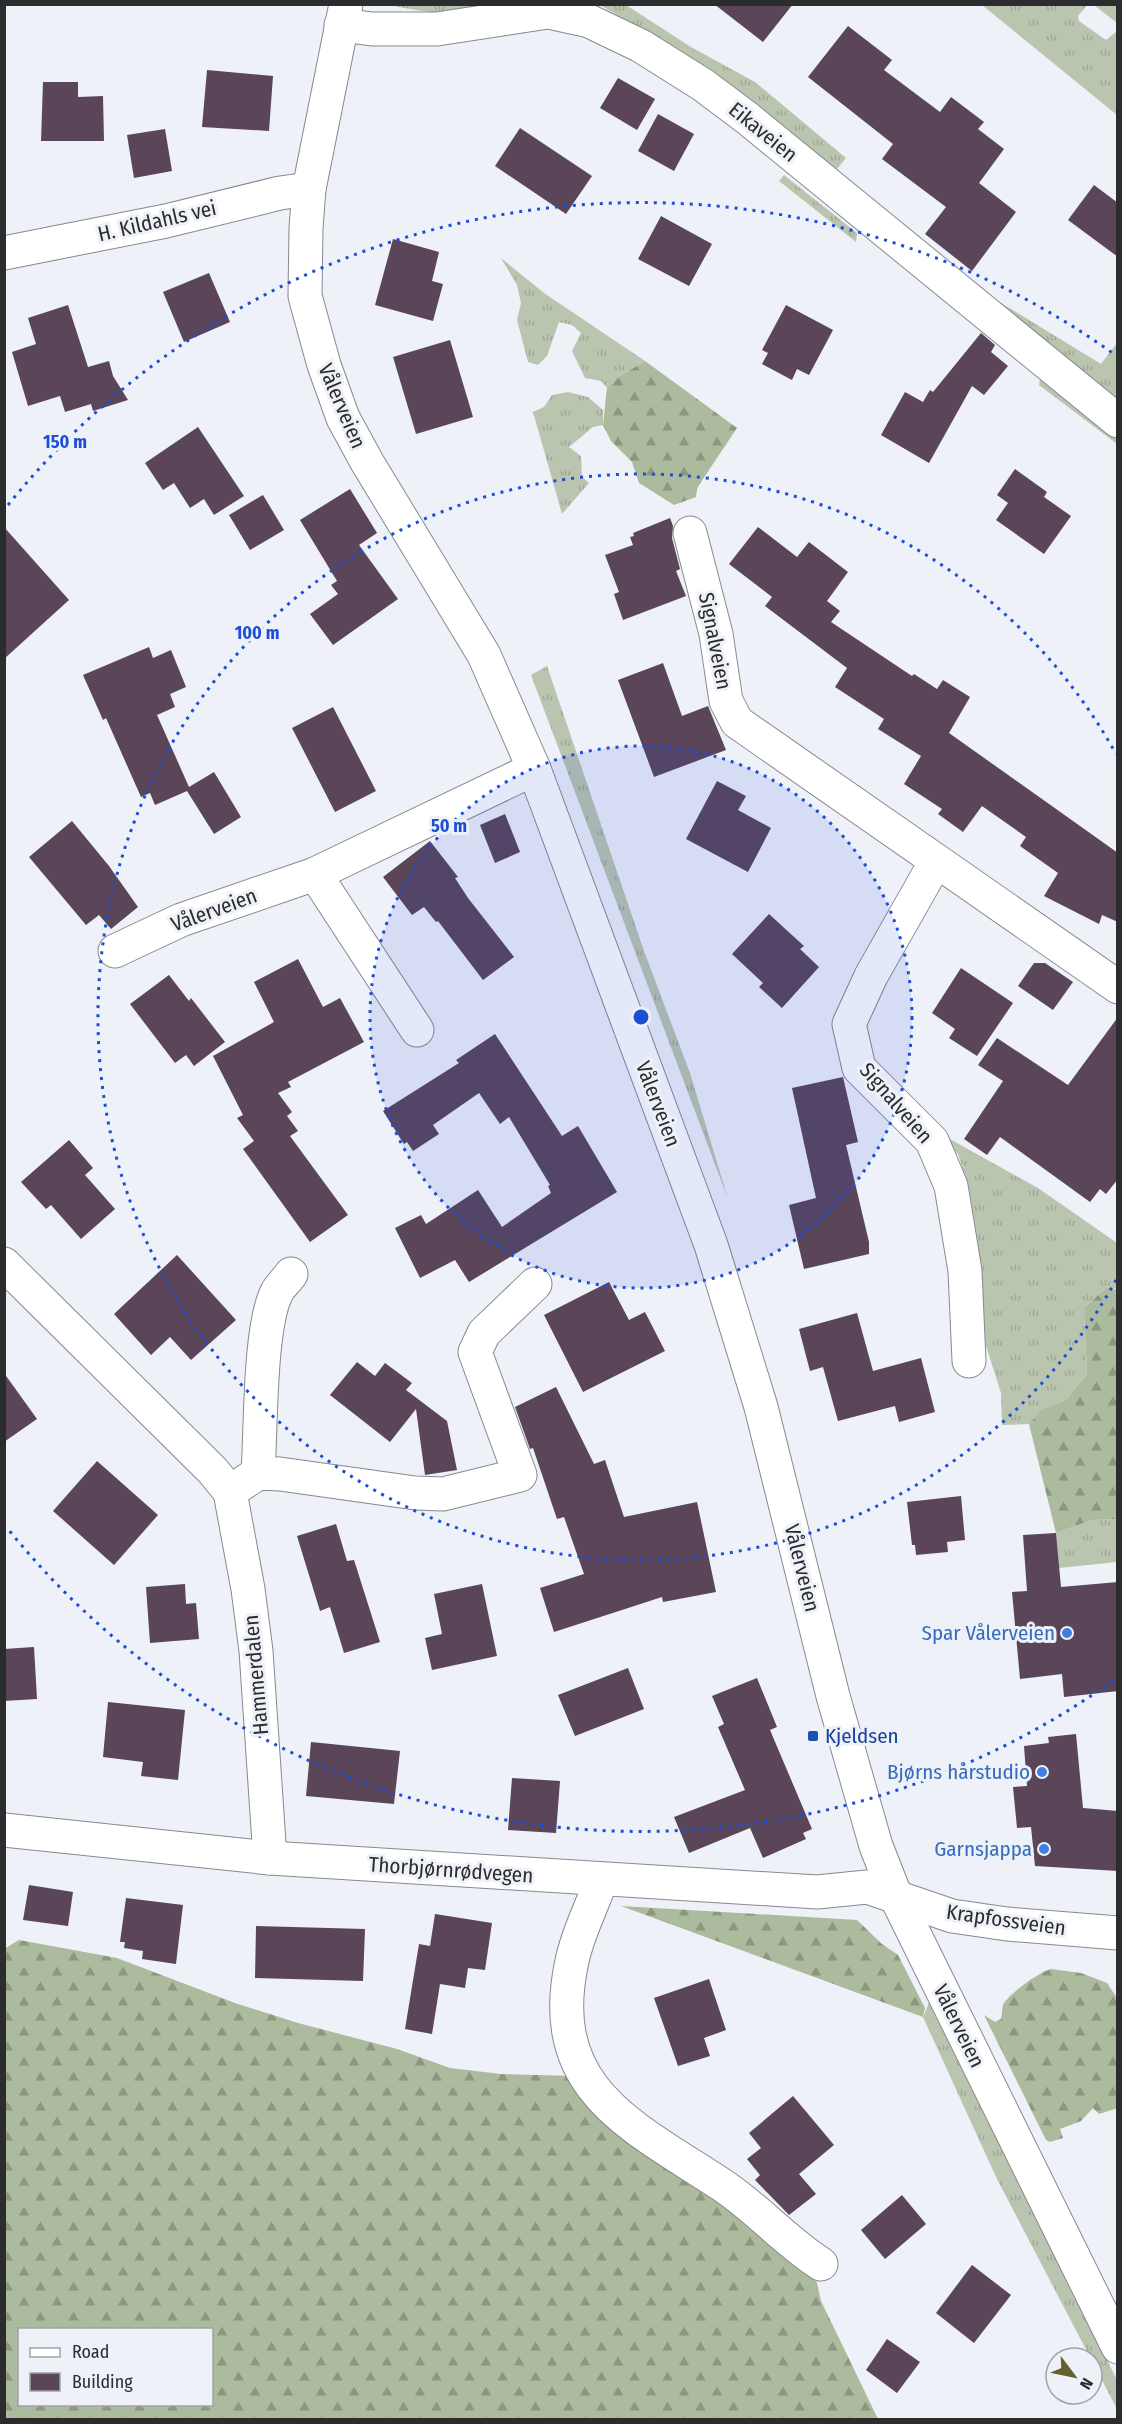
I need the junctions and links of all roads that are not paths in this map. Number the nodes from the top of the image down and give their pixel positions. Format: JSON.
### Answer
{"nodes":[{"id":1,"x":550,"y":8,"type":"edge"},
{"id":2,"x":343,"y":15,"type":"edge"},
{"id":3,"x":309,"y":189,"type":"junction"},
{"id":4,"x":4,"y":253,"type":"edge"},
{"id":5,"x":1118,"y":421,"type":"edge"},
{"id":6,"x":690,"y":533,"type":"dead end"},
{"id":7,"x":534,"y":769,"type":"junction"},
{"id":8,"x":935,"y":863,"type":"junction"},
{"id":9,"x":315,"y":874,"type":"junction"},
{"id":10,"x":115,"y":951,"type":"dead end"},
{"id":11,"x":1118,"y":987,"type":"edge"},
{"id":12,"x":417,"y":1030,"type":"dead end"},
{"id":13,"x":4,"y":1264,"type":"edge"},
{"id":14,"x":291,"y":1274,"type":"dead end"},
{"id":15,"x":535,"y":1284,"type":"dead end"},
{"id":16,"x":969,"y":1361,"type":"dead end"},
{"id":17,"x":258,"y":1473,"type":"junction"},
{"id":18,"x":230,"y":1492,"type":"junction"},
{"id":19,"x":4,"y":1830,"type":"edge"},
{"id":20,"x":270,"y":1858,"type":"junction"},
{"id":21,"x":601,"y":1880,"type":"junction"},
{"id":22,"x":896,"y":1897,"type":"junction"},
{"id":23,"x":1118,"y":1933,"type":"edge"},
{"id":24,"x":821,"y":2264,"type":"dead end"},
{"id":25,"x":1118,"y":2347,"type":"edge"}],
"edges":[{"from":1,"to":2,"type":"street","name":"Eikaveien"},
{"from":1,"to":5,"type":"street","name":"Eikaveien"},
{"from":2,"to":3,"type":"street","name":"Vålerveien"},
{"from":3,"to":4,"type":"street","name":"H. Kildahls vei"},
{"from":3,"to":7,"type":"street","name":"Vålerveien"},
{"from":6,"to":8,"type":"street","name":"Signalveien"},
{"from":7,"to":9,"type":"street","name":"Vålerveien"},
{"from":7,"to":22,"type":"street","name":"Vålerveien"},
{"from":8,"to":11,"type":"street","name":"Signalveien"},
{"from":8,"to":16,"type":"street","name":"Signalveien"},
{"from":9,"to":10,"type":"street","name":"Vålerveien"},
{"from":9,"to":12,"type":"street"},
{"from":13,"to":18,"type":"street","name":"Hammerdalen"},
{"from":14,"to":17,"type":"street"},
{"from":15,"to":17,"type":"street"},
{"from":17,"to":18,"type":"street"},
{"from":18,"to":20,"type":"street","name":"Hammerdalen"},
{"from":19,"to":20,"type":"street","name":"Thorbjørnrødvegen"},
{"from":20,"to":21,"type":"street","name":"Thorbjørnrødvegen"},
{"from":21,"to":22,"type":"street","name":"Thorbjørnrødvegen"},
{"from":21,"to":24,"type":"street"},
{"from":22,"to":23,"type":"street","name":"Krapfossveien"},
{"from":22,"to":25,"type":"street","name":"Vålerveien"}]}
